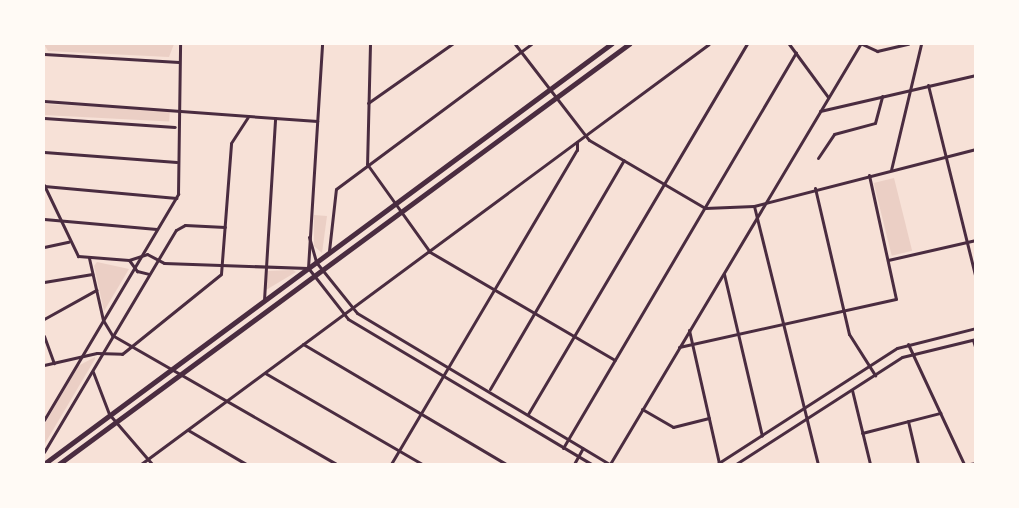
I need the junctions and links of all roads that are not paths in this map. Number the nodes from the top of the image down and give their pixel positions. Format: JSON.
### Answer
{"nodes":[{"id":1,"x":180,"y":44,"type":"edge"},
{"id":2,"x":322,"y":44,"type":"edge"},
{"id":3,"x":372,"y":44,"type":"edge"},
{"id":4,"x":452,"y":44,"type":"edge"},
{"id":5,"x":515,"y":44,"type":"edge"},
{"id":6,"x":531,"y":44,"type":"edge"},
{"id":7,"x":611,"y":44,"type":"edge"},
{"id":8,"x":628,"y":44,"type":"edge"},
{"id":9,"x":709,"y":44,"type":"edge"},
{"id":10,"x":747,"y":44,"type":"edge"},
{"id":11,"x":789,"y":44,"type":"edge"},
{"id":12,"x":861,"y":44,"type":"edge"},
{"id":13,"x":908,"y":44,"type":"edge"},
{"id":14,"x":921,"y":44,"type":"edge"},
{"id":15,"x":521,"y":51,"type":"junction"},
{"id":16,"x":796,"y":53,"type":"junction"},
{"id":17,"x":44,"y":54,"type":"edge"},
{"id":18,"x":179,"y":62,"type":"junction"},
{"id":19,"x":975,"y":75,"type":"edge"},
{"id":20,"x":928,"y":85,"type":"junction"},
{"id":21,"x":549,"y":88,"type":"junction"},
{"id":22,"x":910,"y":89,"type":"junction"},
{"id":23,"x":882,"y":96,"type":"junction"},
{"id":24,"x":828,"y":97,"type":"junction"},
{"id":25,"x":556,"y":98,"type":"junction"},
{"id":26,"x":44,"y":100,"type":"edge"},
{"id":27,"x":367,"y":104,"type":"junction"},
{"id":28,"x":176,"y":108,"type":"junction"},
{"id":29,"x":819,"y":111,"type":"junction"},
{"id":30,"x":248,"y":117,"type":"junction"},
{"id":31,"x":44,"y":118,"type":"edge"},
{"id":32,"x":275,"y":118,"type":"junction"},
{"id":33,"x":317,"y":121,"type":"junction"},
{"id":34,"x":175,"y":127,"type":"junction"},
{"id":35,"x":585,"y":135,"type":"junction"},
{"id":36,"x":576,"y":141,"type":"junction"},
{"id":37,"x":975,"y":149,"type":"edge"},
{"id":38,"x":44,"y":152,"type":"edge"},
{"id":39,"x":945,"y":156,"type":"junction"},
{"id":40,"x":818,"y":158,"type":"dead end"},
{"id":41,"x":624,"y":160,"type":"junction"},
{"id":42,"x":177,"y":162,"type":"junction"},
{"id":43,"x":367,"y":164,"type":"junction"},
{"id":44,"x":891,"y":170,"type":"junction"},
{"id":45,"x":869,"y":175,"type":"junction"},
{"id":46,"x":665,"y":185,"type":"junction"},
{"id":47,"x":44,"y":186,"type":"edge"},
{"id":48,"x":815,"y":188,"type":"junction"},
{"id":49,"x":176,"y":198,"type":"junction"},
{"id":50,"x":394,"y":203,"type":"junction"},
{"id":51,"x":764,"y":204,"type":"junction"},
{"id":52,"x":754,"y":206,"type":"junction"},
{"id":53,"x":705,"y":208,"type":"junction"},
{"id":54,"x":401,"y":212,"type":"junction"},
{"id":55,"x":757,"y":216,"type":"junction"},
{"id":56,"x":44,"y":219,"type":"edge"},
{"id":57,"x":57,"y":219,"type":"junction"},
{"id":58,"x":225,"y":227,"type":"junction"},
{"id":59,"x":157,"y":229,"type":"junction"},
{"id":60,"x":309,"y":237,"type":"junction"},
{"id":61,"x":975,"y":240,"type":"edge"},
{"id":62,"x":68,"y":242,"type":"junction"},
{"id":63,"x":966,"y":242,"type":"junction"},
{"id":64,"x":44,"y":247,"type":"edge"},
{"id":65,"x":329,"y":251,"type":"junction"},
{"id":66,"x":430,"y":252,"type":"junction"},
{"id":67,"x":140,"y":255,"type":"junction"},
{"id":68,"x":89,"y":258,"type":"junction"},
{"id":69,"x":129,"y":260,"type":"junction"},
{"id":70,"x":888,"y":260,"type":"junction"},
{"id":71,"x":158,"y":261,"type":"junction"},
{"id":72,"x":316,"y":262,"type":"junction"},
{"id":73,"x":222,"y":265,"type":"junction"},
{"id":74,"x":134,"y":266,"type":"junction"},
{"id":75,"x":264,"y":266,"type":"junction"},
{"id":76,"x":308,"y":268,"type":"junction"},
{"id":77,"x":322,"y":270,"type":"junction"},
{"id":78,"x":723,"y":273,"type":"junction"},
{"id":79,"x":92,"y":274,"type":"junction"},
{"id":80,"x":149,"y":274,"type":"junction"},
{"id":81,"x":314,"y":276,"type":"junction"},
{"id":82,"x":975,"y":279,"type":"edge"},
{"id":83,"x":44,"y":282,"type":"edge"},
{"id":84,"x":495,"y":288,"type":"junction"},
{"id":85,"x":96,"y":290,"type":"junction"},
{"id":86,"x":264,"y":300,"type":"junction"},
{"id":87,"x":352,"y":309,"type":"junction"},
{"id":88,"x":843,"y":311,"type":"junction"},
{"id":89,"x":535,"y":313,"type":"junction"},
{"id":90,"x":343,"y":315,"type":"junction"},
{"id":91,"x":44,"y":319,"type":"edge"},
{"id":92,"x":103,"y":320,"type":"junction"},
{"id":93,"x":785,"y":325,"type":"junction"},
{"id":94,"x":975,"y":328,"type":"edge"},
{"id":95,"x":689,"y":330,"type":"junction"},
{"id":96,"x":112,"y":335,"type":"junction"},
{"id":97,"x":44,"y":336,"type":"edge"},
{"id":98,"x":574,"y":336,"type":"junction"},
{"id":99,"x":738,"y":336,"type":"junction"},
{"id":100,"x":974,"y":339,"type":"edge"},
{"id":101,"x":303,"y":344,"type":"junction"},
{"id":102,"x":908,"y":344,"type":"junction"},
{"id":103,"x":132,"y":346,"type":"junction"},
{"id":104,"x":679,"y":346,"type":"junction"},
{"id":105,"x":693,"y":346,"type":"junction"},
{"id":106,"x":975,"y":350,"type":"edge"},
{"id":107,"x":102,"y":353,"type":"junction"},
{"id":108,"x":910,"y":354,"type":"junction"},
{"id":109,"x":615,"y":360,"type":"junction"},
{"id":110,"x":77,"y":361,"type":"junction"},
{"id":111,"x":54,"y":363,"type":"junction"},
{"id":112,"x":44,"y":365,"type":"edge"},
{"id":113,"x":450,"y":367,"type":"junction"},
{"id":114,"x":868,"y":367,"type":"junction"},
{"id":115,"x":170,"y":369,"type":"junction"},
{"id":116,"x":92,"y":371,"type":"junction"},
{"id":117,"x":265,"y":372,"type":"junction"},
{"id":118,"x":184,"y":374,"type":"junction"},
{"id":119,"x":875,"y":375,"type":"junction"},
{"id":120,"x":444,"y":376,"type":"junction"},
{"id":121,"x":489,"y":390,"type":"junction"},
{"id":122,"x":852,"y":390,"type":"junction"},
{"id":123,"x":228,"y":400,"type":"junction"},
{"id":124,"x":642,"y":408,"type":"junction"},
{"id":125,"x":805,"y":408,"type":"junction"},
{"id":126,"x":940,"y":413,"type":"junction"},
{"id":127,"x":109,"y":414,"type":"junction"},
{"id":128,"x":422,"y":414,"type":"junction"},
{"id":129,"x":528,"y":414,"type":"junction"},
{"id":130,"x":709,"y":418,"type":"junction"},
{"id":131,"x":807,"y":418,"type":"junction"},
{"id":132,"x":44,"y":420,"type":"edge"},
{"id":133,"x":116,"y":422,"type":"junction"},
{"id":134,"x":908,"y":422,"type":"junction"},
{"id":135,"x":188,"y":430,"type":"junction"},
{"id":136,"x":862,"y":433,"type":"junction"},
{"id":137,"x":762,"y":436,"type":"junction"},
{"id":138,"x":569,"y":439,"type":"junction"},
{"id":139,"x":563,"y":447,"type":"junction"},
{"id":140,"x":583,"y":448,"type":"junction"},
{"id":141,"x":399,"y":451,"type":"junction"},
{"id":142,"x":44,"y":452,"type":"edge"},
{"id":143,"x":578,"y":457,"type":"junction"},
{"id":144,"x":144,"y":463,"type":"edge"},
{"id":145,"x":975,"y":463,"type":"edge"},
{"id":146,"x":44,"y":464,"type":"edge"},
{"id":147,"x":719,"y":464,"type":"edge"},
{"id":148,"x":59,"y":465,"type":"edge"},
{"id":149,"x":152,"y":465,"type":"edge"},
{"id":150,"x":246,"y":465,"type":"edge"},
{"id":151,"x":336,"y":465,"type":"edge"},
{"id":152,"x":391,"y":465,"type":"edge"},
{"id":153,"x":422,"y":465,"type":"edge"},
{"id":154,"x":506,"y":465,"type":"edge"},
{"id":155,"x":573,"y":465,"type":"edge"},
{"id":156,"x":591,"y":465,"type":"edge"},
{"id":157,"x":610,"y":465,"type":"edge"},
{"id":158,"x":736,"y":465,"type":"edge"},
{"id":159,"x":818,"y":465,"type":"edge"},
{"id":160,"x":870,"y":465,"type":"edge"},
{"id":161,"x":918,"y":465,"type":"edge"},
{"id":162,"x":964,"y":465,"type":"edge"},
{"id":163,"x":970,"y":465,"type":"edge"}],
"edges":[{"from":1,"to":18,"type":"street"},
{"from":2,"to":33,"type":"street"},
{"from":3,"to":27,"type":"street"},
{"from":4,"to":27,"type":"street"},
{"from":5,"to":15,"type":"street"},
{"from":6,"to":15,"type":"street"},
{"from":7,"to":21,"type":"main road"},
{"from":8,"to":25,"type":"main road"},
{"from":9,"to":35,"type":"street"},
{"from":10,"to":46,"type":"street"},
{"from":11,"to":16,"type":"street"},
{"from":12,"to":13,"type":"street"},
{"from":12,"to":24,"type":"street"},
{"from":14,"to":22,"type":"street"},
{"from":15,"to":21,"type":"street"},
{"from":15,"to":43,"type":"street"},
{"from":16,"to":24,"type":"street"},
{"from":16,"to":53,"type":"street"},
{"from":17,"to":18,"type":"street"},
{"from":18,"to":28,"type":"street"},
{"from":19,"to":20,"type":"street"},
{"from":20,"to":22,"type":"street"},
{"from":20,"to":39,"type":"street"},
{"from":21,"to":25,"type":"street"},
{"from":21,"to":50,"type":"main road"},
{"from":22,"to":23,"type":"street"},
{"from":22,"to":44,"type":"street"},
{"from":23,"to":29,"type":"street"},
{"from":23,"to":40,"type":"street"},
{"from":24,"to":29,"type":"street"},
{"from":25,"to":35,"type":"street"},
{"from":25,"to":54,"type":"main road"},
{"from":26,"to":28,"type":"street"},
{"from":27,"to":43,"type":"street"},
{"from":28,"to":30,"type":"street"},
{"from":28,"to":34,"type":"street"},
{"from":29,"to":51,"type":"street"},
{"from":30,"to":32,"type":"street"},
{"from":30,"to":58,"type":"street"},
{"from":31,"to":34,"type":"street"},
{"from":32,"to":33,"type":"street"},
{"from":32,"to":75,"type":"street"},
{"from":33,"to":60,"type":"street"},
{"from":34,"to":42,"type":"street"},
{"from":35,"to":36,"type":"street"},
{"from":35,"to":41,"type":"street"},
{"from":36,"to":66,"type":"street"},
{"from":36,"to":84,"type":"street"},
{"from":37,"to":39,"type":"street"},
{"from":38,"to":42,"type":"street"},
{"from":39,"to":44,"type":"street"},
{"from":39,"to":63,"type":"street"},
{"from":41,"to":46,"type":"street"},
{"from":41,"to":89,"type":"street"},
{"from":42,"to":49,"type":"street"},
{"from":43,"to":50,"type":"street"},
{"from":43,"to":65,"type":"street"},
{"from":44,"to":45,"type":"street"},
{"from":45,"to":48,"type":"street"},
{"from":45,"to":70,"type":"street"},
{"from":46,"to":53,"type":"street"},
{"from":46,"to":98,"type":"street"},
{"from":47,"to":49,"type":"street"},
{"from":47,"to":57,"type":"street"},
{"from":48,"to":51,"type":"street"},
{"from":48,"to":88,"type":"street"},
{"from":49,"to":59,"type":"street"},
{"from":50,"to":54,"type":"street"},
{"from":50,"to":65,"type":"main road"},
{"from":51,"to":52,"type":"street"},
{"from":51,"to":55,"type":"street"},
{"from":52,"to":53,"type":"street"},
{"from":52,"to":55,"type":"street"},
{"from":53,"to":109,"type":"street"},
{"from":54,"to":66,"type":"street"},
{"from":54,"to":77,"type":"main road"},
{"from":55,"to":78,"type":"street"},
{"from":55,"to":93,"type":"street"},
{"from":56,"to":57,"type":"street"},
{"from":57,"to":59,"type":"street"},
{"from":57,"to":62,"type":"street"},
{"from":58,"to":71,"type":"street"},
{"from":58,"to":73,"type":"street"},
{"from":59,"to":67,"type":"street"},
{"from":60,"to":72,"type":"street"},
{"from":60,"to":76,"type":"street"},
{"from":61,"to":63,"type":"street"},
{"from":62,"to":64,"type":"street"},
{"from":62,"to":68,"type":"street"},
{"from":63,"to":70,"type":"street"},
{"from":63,"to":82,"type":"street"},
{"from":65,"to":72,"type":"main road"},
{"from":66,"to":84,"type":"street"},
{"from":66,"to":87,"type":"street"},
{"from":67,"to":69,"type":"street"},
{"from":67,"to":71,"type":"street"},
{"from":67,"to":74,"type":"street"},
{"from":68,"to":69,"type":"street"},
{"from":68,"to":79,"type":"street"},
{"from":69,"to":74,"type":"street"},
{"from":70,"to":88,"type":"street"},
{"from":71,"to":73,"type":"street"},
{"from":71,"to":80,"type":"street"},
{"from":72,"to":76,"type":"main road"},
{"from":72,"to":77,"type":"street"},
{"from":73,"to":75,"type":"street"},
{"from":73,"to":103,"type":"street"},
{"from":74,"to":80,"type":"street"},
{"from":74,"to":92,"type":"street"},
{"from":75,"to":76,"type":"street"},
{"from":75,"to":86,"type":"street"},
{"from":76,"to":81,"type":"street"},
{"from":76,"to":86,"type":"main road"},
{"from":77,"to":81,"type":"main road"},
{"from":77,"to":87,"type":"street"},
{"from":78,"to":95,"type":"street"},
{"from":78,"to":99,"type":"street"},
{"from":79,"to":83,"type":"street"},
{"from":79,"to":85,"type":"street"},
{"from":80,"to":96,"type":"street"},
{"from":81,"to":90,"type":"street"},
{"from":81,"to":118,"type":"main road"},
{"from":84,"to":89,"type":"street"},
{"from":84,"to":113,"type":"street"},
{"from":85,"to":91,"type":"street"},
{"from":85,"to":92,"type":"street"},
{"from":86,"to":115,"type":"main road"},
{"from":87,"to":90,"type":"street"},
{"from":87,"to":113,"type":"street"},
{"from":88,"to":93,"type":"street"},
{"from":88,"to":114,"type":"street"},
{"from":89,"to":98,"type":"street"},
{"from":89,"to":121,"type":"street"},
{"from":90,"to":101,"type":"street"},
{"from":90,"to":120,"type":"street"},
{"from":92,"to":96,"type":"street"},
{"from":92,"to":110,"type":"street"},
{"from":93,"to":99,"type":"street"},
{"from":93,"to":125,"type":"street"},
{"from":94,"to":102,"type":"street"},
{"from":95,"to":104,"type":"street"},
{"from":95,"to":105,"type":"street"},
{"from":96,"to":103,"type":"street"},
{"from":96,"to":107,"type":"street"},
{"from":97,"to":111,"type":"street"},
{"from":98,"to":109,"type":"street"},
{"from":98,"to":129,"type":"street"},
{"from":99,"to":105,"type":"street"},
{"from":99,"to":137,"type":"street"},
{"from":100,"to":106,"type":"street"},
{"from":100,"to":108,"type":"street"},
{"from":101,"to":117,"type":"street"},
{"from":101,"to":128,"type":"street"},
{"from":102,"to":108,"type":"street"},
{"from":102,"to":114,"type":"street"},
{"from":103,"to":107,"type":"street"},
{"from":103,"to":115,"type":"street"},
{"from":104,"to":105,"type":"street"},
{"from":104,"to":124,"type":"street"},
{"from":105,"to":130,"type":"street"},
{"from":107,"to":110,"type":"street"},
{"from":107,"to":116,"type":"street"},
{"from":108,"to":119,"type":"street"},
{"from":108,"to":126,"type":"street"},
{"from":109,"to":138,"type":"street"},
{"from":110,"to":111,"type":"street"},
{"from":110,"to":132,"type":"street"},
{"from":111,"to":112,"type":"street"},
{"from":113,"to":120,"type":"street"},
{"from":113,"to":121,"type":"street"},
{"from":114,"to":119,"type":"street"},
{"from":114,"to":125,"type":"street"},
{"from":115,"to":118,"type":"street"},
{"from":115,"to":127,"type":"main road"},
{"from":116,"to":127,"type":"street"},
{"from":116,"to":142,"type":"street"},
{"from":117,"to":123,"type":"street"},
{"from":117,"to":141,"type":"street"},
{"from":118,"to":123,"type":"street"},
{"from":118,"to":133,"type":"main road"},
{"from":119,"to":122,"type":"street"},
{"from":120,"to":128,"type":"street"},
{"from":120,"to":139,"type":"street"},
{"from":121,"to":129,"type":"street"},
{"from":122,"to":131,"type":"street"},
{"from":122,"to":136,"type":"street"},
{"from":123,"to":135,"type":"street"},
{"from":123,"to":151,"type":"street"},
{"from":124,"to":130,"type":"street"},
{"from":124,"to":157,"type":"street"},
{"from":125,"to":131,"type":"street"},
{"from":125,"to":137,"type":"street"},
{"from":126,"to":134,"type":"street"},
{"from":126,"to":162,"type":"street"},
{"from":127,"to":133,"type":"street"},
{"from":127,"to":146,"type":"main road"},
{"from":128,"to":141,"type":"street"},
{"from":128,"to":154,"type":"street"},
{"from":129,"to":138,"type":"street"},
{"from":130,"to":147,"type":"street"},
{"from":131,"to":158,"type":"street"},
{"from":131,"to":159,"type":"street"},
{"from":133,"to":144,"type":"street"},
{"from":133,"to":148,"type":"main road"},
{"from":134,"to":136,"type":"street"},
{"from":134,"to":161,"type":"street"},
{"from":135,"to":144,"type":"street"},
{"from":135,"to":150,"type":"street"},
{"from":136,"to":160,"type":"street"},
{"from":137,"to":147,"type":"street"},
{"from":138,"to":139,"type":"street"},
{"from":138,"to":140,"type":"street"},
{"from":139,"to":143,"type":"street"},
{"from":140,"to":143,"type":"street"},
{"from":140,"to":157,"type":"street"},
{"from":141,"to":152,"type":"street"},
{"from":141,"to":153,"type":"street"},
{"from":143,"to":155,"type":"street"},
{"from":143,"to":156,"type":"street"},
{"from":144,"to":149,"type":"street"},
{"from":145,"to":163,"type":"street"}]}
